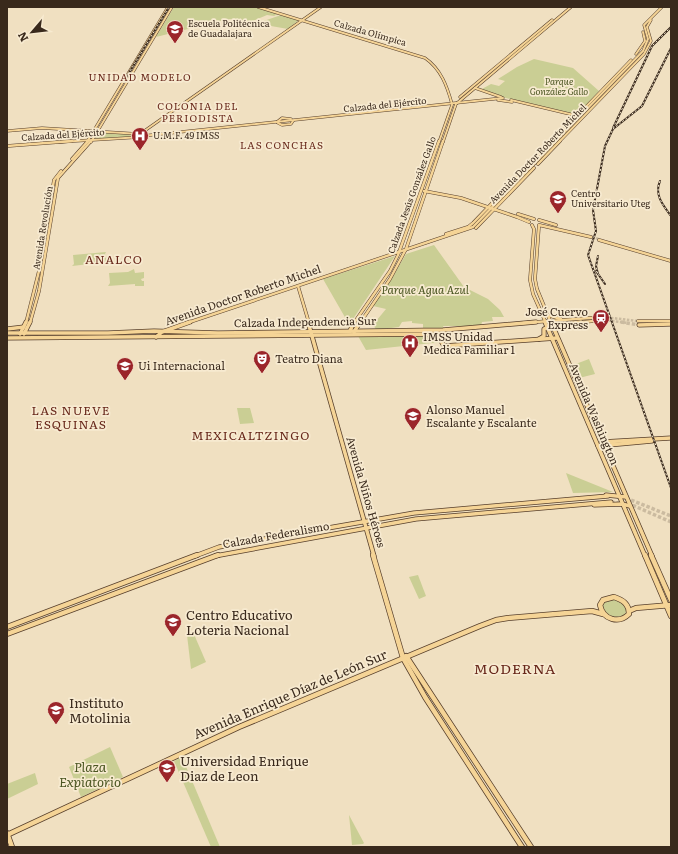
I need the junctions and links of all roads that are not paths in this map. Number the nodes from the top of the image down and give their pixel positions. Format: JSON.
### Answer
{"nodes":[{"id":1,"x":168,"y":7,"type":"edge"},
{"id":2,"x":172,"y":7,"type":"edge"},
{"id":3,"x":258,"y":7,"type":"edge"},
{"id":4,"x":262,"y":7,"type":"edge"},
{"id":5,"x":321,"y":7,"type":"edge"},
{"id":6,"x":568,"y":7,"type":"edge"},
{"id":7,"x":571,"y":7,"type":"edge"},
{"id":8,"x":661,"y":7,"type":"edge"},
{"id":9,"x":303,"y":20,"type":"junction"},
{"id":10,"x":149,"y":42,"type":"junction"},
{"id":11,"x":519,"y":51,"type":"junction"},
{"id":12,"x":512,"y":53,"type":"junction"},
{"id":13,"x":620,"y":75,"type":"junction"},
{"id":14,"x":473,"y":88,"type":"junction"},
{"id":15,"x":489,"y":94,"type":"junction"},
{"id":16,"x":499,"y":98,"type":"junction"},
{"id":17,"x":503,"y":98,"type":"junction"},
{"id":18,"x":484,"y":100,"type":"junction"},
{"id":19,"x":512,"y":102,"type":"junction"},
{"id":20,"x":453,"y":105,"type":"junction"},
{"id":21,"x":579,"y":117,"type":"junction"},
{"id":22,"x":292,"y":121,"type":"junction"},
{"id":23,"x":277,"y":122,"type":"junction"},
{"id":24,"x":146,"y":130,"type":"junction"},
{"id":25,"x":7,"y":131,"type":"edge"},
{"id":26,"x":94,"y":132,"type":"junction"},
{"id":27,"x":153,"y":134,"type":"junction"},
{"id":28,"x":141,"y":135,"type":"junction"},
{"id":29,"x":90,"y":139,"type":"junction"},
{"id":30,"x":7,"y":146,"type":"edge"},
{"id":31,"x":421,"y":191,"type":"junction"},
{"id":32,"x":426,"y":191,"type":"junction"},
{"id":33,"x":492,"y":207,"type":"junction"},
{"id":34,"x":486,"y":218,"type":"junction"},
{"id":35,"x":534,"y":219,"type":"junction"},
{"id":36,"x":539,"y":220,"type":"junction"},
{"id":37,"x":478,"y":221,"type":"junction"},
{"id":38,"x":548,"y":223,"type":"junction"},
{"id":39,"x":531,"y":224,"type":"junction"},
{"id":40,"x":539,"y":225,"type":"junction"},
{"id":41,"x":543,"y":225,"type":"junction"},
{"id":42,"x":465,"y":230,"type":"junction"},
{"id":43,"x":460,"y":232,"type":"junction"},
{"id":44,"x":599,"y":239,"type":"tunnel mouth"},
{"id":45,"x":405,"y":251,"type":"junction"},
{"id":46,"x":399,"y":253,"type":"junction"},
{"id":47,"x":671,"y":260,"type":"edge"},
{"id":48,"x":298,"y":286,"type":"junction"},
{"id":49,"x":547,"y":315,"type":"junction"},
{"id":50,"x":566,"y":320,"type":"junction"},
{"id":51,"x":671,"y":321,"type":"edge"},
{"id":52,"x":549,"y":324,"type":"junction"},
{"id":53,"x":671,"y":324,"type":"edge"},
{"id":54,"x":24,"y":327,"type":"junction"},
{"id":55,"x":7,"y":329,"type":"edge"},
{"id":56,"x":350,"y":331,"type":"junction"},
{"id":57,"x":355,"y":331,"type":"junction"},
{"id":58,"x":162,"y":332,"type":"junction"},
{"id":59,"x":7,"y":333,"type":"edge"},
{"id":60,"x":311,"y":333,"type":"junction"},
{"id":61,"x":21,"y":335,"type":"junction"},
{"id":62,"x":353,"y":335,"type":"junction"},
{"id":63,"x":156,"y":337,"type":"junction"},
{"id":64,"x":7,"y":338,"type":"edge"},
{"id":65,"x":538,"y":339,"type":"junction"},
{"id":66,"x":554,"y":339,"type":"junction"},
{"id":67,"x":671,"y":439,"type":"edge"},
{"id":68,"x":597,"y":444,"type":"junction"},
{"id":69,"x":603,"y":444,"type":"junction"},
{"id":70,"x":609,"y":495,"type":"junction"},
{"id":71,"x":619,"y":495,"type":"junction"},
{"id":72,"x":626,"y":497,"type":"junction"},
{"id":73,"x":611,"y":502,"type":"tunnel mouth"},
{"id":74,"x":615,"y":504,"type":"junction"},
{"id":75,"x":623,"y":504,"type":"junction"},
{"id":76,"x":498,"y":505,"type":"junction"},
{"id":77,"x":560,"y":506,"type":"junction"},
{"id":78,"x":630,"y":506,"type":"junction"},
{"id":79,"x":478,"y":508,"type":"dead end"},
{"id":80,"x":364,"y":522,"type":"junction"},
{"id":81,"x":366,"y":528,"type":"junction"},
{"id":82,"x":217,"y":548,"type":"junction"},
{"id":83,"x":642,"y":562,"type":"dead end"},
{"id":84,"x":648,"y":563,"type":"junction"},
{"id":85,"x":181,"y":565,"type":"dead end"},
{"id":86,"x":671,"y":600,"type":"edge"},
{"id":87,"x":626,"y":604,"type":"junction"},
{"id":88,"x":600,"y":605,"type":"junction"},
{"id":89,"x":669,"y":606,"type":"edge"},
{"id":90,"x":636,"y":608,"type":"junction"},
{"id":91,"x":629,"y":611,"type":"junction"},
{"id":92,"x":592,"y":612,"type":"junction"},
{"id":93,"x":603,"y":614,"type":"junction"},
{"id":94,"x":671,"y":616,"type":"edge"},
{"id":95,"x":7,"y":627,"type":"edge"},
{"id":96,"x":7,"y":634,"type":"edge"},
{"id":97,"x":404,"y":656,"type":"junction"},
{"id":98,"x":7,"y":834,"type":"edge"},
{"id":99,"x":12,"y":847,"type":"edge"},
{"id":100,"x":522,"y":847,"type":"edge"},
{"id":101,"x":531,"y":847,"type":"edge"}],
"edges":[{"from":1,"to":10,"type":"main road","name":"Avenida Revolución"},
{"from":2,"to":10,"type":"main road","name":"Avenida Revolución"},
{"from":3,"to":9,"type":"main road","name":"Calzada Olímpica"},
{"from":4,"to":9,"type":"main road","name":"Calzada Olímpica"},
{"from":5,"to":9,"type":"main road"},
{"from":6,"to":12,"type":"main road","name":"Calzada Jesús González Gallo"},
{"from":7,"to":11,"type":"main road","name":"Calzada Jesús González Gallo"},
{"from":8,"to":13,"type":"main road","name":"Avenida Doctor Roberto Michel"},
{"from":8,"to":13,"type":"main road","name":"Avenida Doctor Roberto Michel"},
{"from":9,"to":20,"type":"main road","name":"Calzada Olímpica"},
{"from":9,"to":24,"type":"main road"},
{"from":10,"to":26,"type":"main road","name":"Avenida Revolución"},
{"from":11,"to":12,"type":"main road"},
{"from":11,"to":14,"type":"main road","name":"Calzada Jesús González Gallo"},
{"from":12,"to":14,"type":"main road","name":"Calzada Jesús González Gallo"},
{"from":13,"to":21,"type":"main road","name":"Avenida Doctor Roberto Michel"},
{"from":13,"to":21,"type":"main road","name":"Avenida Doctor Roberto Michel"},
{"from":14,"to":15,"type":"main road"},
{"from":14,"to":17,"type":"main road"},
{"from":14,"to":20,"type":"main road","name":"Calzada Jesús González Gallo"},
{"from":15,"to":16,"type":"main road"},
{"from":15,"to":18,"type":"main road"},
{"from":16,"to":17,"type":"main road","name":"Calzada del Ejército"},
{"from":16,"to":18,"type":"main road","name":"Calzada del Ejército"},
{"from":16,"to":19,"type":"main road"},
{"from":17,"to":21,"type":"main road"},
{"from":18,"to":20,"type":"main road","name":"Calzada del Ejército"},
{"from":19,"to":20,"type":"main road","name":"Calzada del Ejército"},
{"from":19,"to":21,"type":"main road"},
{"from":20,"to":22,"type":"main road","name":"Calzada del Ejército"},
{"from":20,"to":31,"type":"main road","name":"Calzada Jesús González Gallo"},
{"from":20,"to":32,"type":"main road","name":"Calzada Jesús González Gallo"},
{"from":21,"to":33,"type":"main road","name":"Avenida Doctor Roberto Michel"},
{"from":21,"to":33,"type":"main road","name":"Avenida Doctor Roberto Michel"},
{"from":22,"to":23,"type":"main road"},
{"from":22,"to":23,"type":"main road"},
{"from":23,"to":27,"type":"main road","name":"Calzada del Ejército"},
{"from":24,"to":27,"type":"main road"},
{"from":24,"to":28,"type":"main road"},
{"from":25,"to":26,"type":"main road"},
{"from":26,"to":28,"type":"main road"},
{"from":26,"to":29,"type":"main road","name":"Avenida Revolución"},
{"from":27,"to":28,"type":"main road","name":"Calzada del Ejército"},
{"from":28,"to":29,"type":"main road","name":"Calzada del Ejército"},
{"from":29,"to":30,"type":"main road","name":"Calzada del Ejército"},
{"from":29,"to":54,"type":"main road","name":"Avenida Revolución"},
{"from":29,"to":61,"type":"main road","name":"Avenida Revolución"},
{"from":31,"to":32,"type":"main road"},
{"from":31,"to":46,"type":"main road","name":"Calzada Jesús González Gallo"},
{"from":32,"to":33,"type":"main road"},
{"from":32,"to":45,"type":"main road","name":"Calzada Jesús González Gallo"},
{"from":33,"to":34,"type":"main road","name":"Avenida Doctor Roberto Michel"},
{"from":33,"to":35,"type":"main road"},
{"from":33,"to":37,"type":"main road","name":"Avenida Doctor Roberto Michel"},
{"from":33,"to":39,"type":"main road"},
{"from":34,"to":37,"type":"main road"},
{"from":34,"to":42,"type":"main road","name":"Avenida Doctor Roberto Michel"},
{"from":35,"to":36,"type":"main road"},
{"from":35,"to":39,"type":"main road"},
{"from":36,"to":38,"type":"main road"},
{"from":36,"to":40,"type":"main road","name":"Avenida Washington"},
{"from":37,"to":42,"type":"main road","name":"Avenida Doctor Roberto Michel"},
{"from":38,"to":41,"type":"main road"},
{"from":38,"to":41,"type":"main road"},
{"from":39,"to":40,"type":"main road"},
{"from":39,"to":52,"type":"main road","name":"Avenida Washington"},
{"from":40,"to":41,"type":"main road"},
{"from":40,"to":49,"type":"main road","name":"Avenida Washington"},
{"from":42,"to":43,"type":"main road","name":"Avenida Doctor Roberto Michel"},
{"from":42,"to":43,"type":"main road","name":"Avenida Doctor Roberto Michel"},
{"from":43,"to":45,"type":"main road","name":"Avenida Doctor Roberto Michel"},
{"from":43,"to":45,"type":"main road","name":"Avenida Doctor Roberto Michel"},
{"from":44,"to":47,"type":"main road"},
{"from":45,"to":46,"type":"main road","name":"Avenida Doctor Roberto Michel"},
{"from":45,"to":57,"type":"main road","name":"Calzada Jesús González Gallo"},
{"from":46,"to":48,"type":"main road","name":"Avenida Doctor Roberto Michel"},
{"from":46,"to":56,"type":"main road","name":"Calzada Jesús González Gallo"},
{"from":48,"to":58,"type":"main road","name":"Avenida Doctor Roberto Michel"},
{"from":48,"to":60,"type":"main road","name":"Avenida Niños Héroes"},
{"from":49,"to":50,"type":"main road"},
{"from":49,"to":52,"type":"main road","name":"Avenida Washington"},
{"from":50,"to":52,"type":"main road","name":"Calzada Independencia Sur"},
{"from":50,"to":52,"type":"main road","name":"Calzada Independencia Sur"},
{"from":51,"to":53,"type":"main road"},
{"from":52,"to":57,"type":"main road","name":"Calzada Independencia Sur"},
{"from":52,"to":65,"type":"main road"},
{"from":52,"to":66,"type":"main road","name":"Avenida Washington"},
{"from":54,"to":55,"type":"main road"},
{"from":54,"to":61,"type":"main road","name":"Avenida Revolución"},
{"from":56,"to":57,"type":"main road","name":"Calzada Independencia Sur"},
{"from":56,"to":60,"type":"main road","name":"Calzada Independencia Sur"},
{"from":56,"to":62,"type":"main road"},
{"from":57,"to":62,"type":"main road","name":"Calzada Jesús González Gallo"},
{"from":58,"to":60,"type":"main road","name":"Calzada Independencia Sur"},
{"from":58,"to":61,"type":"main road","name":"Calzada Independencia Sur"},
{"from":58,"to":63,"type":"main road"},
{"from":59,"to":61,"type":"main road","name":"Calzada Independencia Sur"},
{"from":60,"to":62,"type":"main road","name":"Calzada Independencia Sur"},
{"from":60,"to":63,"type":"main road","name":"Calzada Independencia Sur"},
{"from":60,"to":80,"type":"main road","name":"Avenida Niños Héroes"},
{"from":61,"to":63,"type":"main road","name":"Calzada Independencia Sur"},
{"from":61,"to":64,"type":"main road","name":"Calzada Independencia Sur"},
{"from":62,"to":65,"type":"main road","name":"Calzada Independencia Sur"},
{"from":65,"to":66,"type":"main road"},
{"from":66,"to":68,"type":"main road","name":"Avenida Washington"},
{"from":66,"to":69,"type":"main road","name":"Avenida Washington"},
{"from":67,"to":69,"type":"main road"},
{"from":68,"to":69,"type":"main road"},
{"from":68,"to":71,"type":"main road","name":"Avenida Washington"},
{"from":69,"to":72,"type":"main road","name":"Avenida Washington"},
{"from":70,"to":71,"type":"main road","name":"Calzada Federalismo"},
{"from":70,"to":74,"type":"main road"},
{"from":70,"to":76,"type":"main road","name":"Calzada Federalismo"},
{"from":71,"to":72,"type":"main road","name":"Calzada Federalismo"},
{"from":71,"to":75,"type":"main road","name":"Avenida Washington"},
{"from":72,"to":78,"type":"main road","name":"Avenida Washington"},
{"from":73,"to":77,"type":"main road","name":"Calzada Federalismo"},
{"from":74,"to":75,"type":"main road","name":"Calzada Federalismo"},
{"from":74,"to":77,"type":"main road","name":"Calzada Federalismo"},
{"from":75,"to":78,"type":"main road","name":"Calzada Federalismo"},
{"from":75,"to":84,"type":"main road","name":"Avenida Washington"},
{"from":76,"to":79,"type":"main road"},
{"from":76,"to":80,"type":"main road","name":"Calzada Federalismo"},
{"from":77,"to":81,"type":"main road","name":"Calzada Federalismo"},
{"from":78,"to":86,"type":"main road","name":"Avenida Washington"},
{"from":80,"to":81,"type":"main road","name":"Avenida Niños Héroes"},
{"from":80,"to":82,"type":"main road","name":"Calzada Federalismo"},
{"from":81,"to":96,"type":"main road","name":"Calzada Federalismo"},
{"from":81,"to":97,"type":"main road","name":"Avenida Niños Héroes"},
{"from":82,"to":85,"type":"main road"},
{"from":82,"to":95,"type":"main road","name":"Calzada Federalismo"},
{"from":83,"to":84,"type":"main road"},
{"from":84,"to":89,"type":"main road","name":"Avenida Washington"},
{"from":87,"to":88,"type":"main road"},
{"from":87,"to":90,"type":"main road"},
{"from":87,"to":91,"type":"main road"},
{"from":88,"to":92,"type":"main road"},
{"from":88,"to":93,"type":"main road"},
{"from":89,"to":90,"type":"main road"},
{"from":89,"to":94,"type":"main road","name":"Avenida Washington"},
{"from":90,"to":91,"type":"main road"},
{"from":91,"to":93,"type":"main road"},
{"from":92,"to":93,"type":"main road","name":"Avenida Enrique Díaz de León Sur"},
{"from":92,"to":97,"type":"main road","name":"Avenida Enrique Díaz de León Sur"},
{"from":97,"to":98,"type":"main road","name":"Avenida Enrique Díaz de León Sur"},
{"from":97,"to":100,"type":"main road","name":"Avenida Niños Héroes"},
{"from":97,"to":101,"type":"main road","name":"Avenida Niños Héroes"},
{"from":98,"to":99,"type":"main road"}]}
